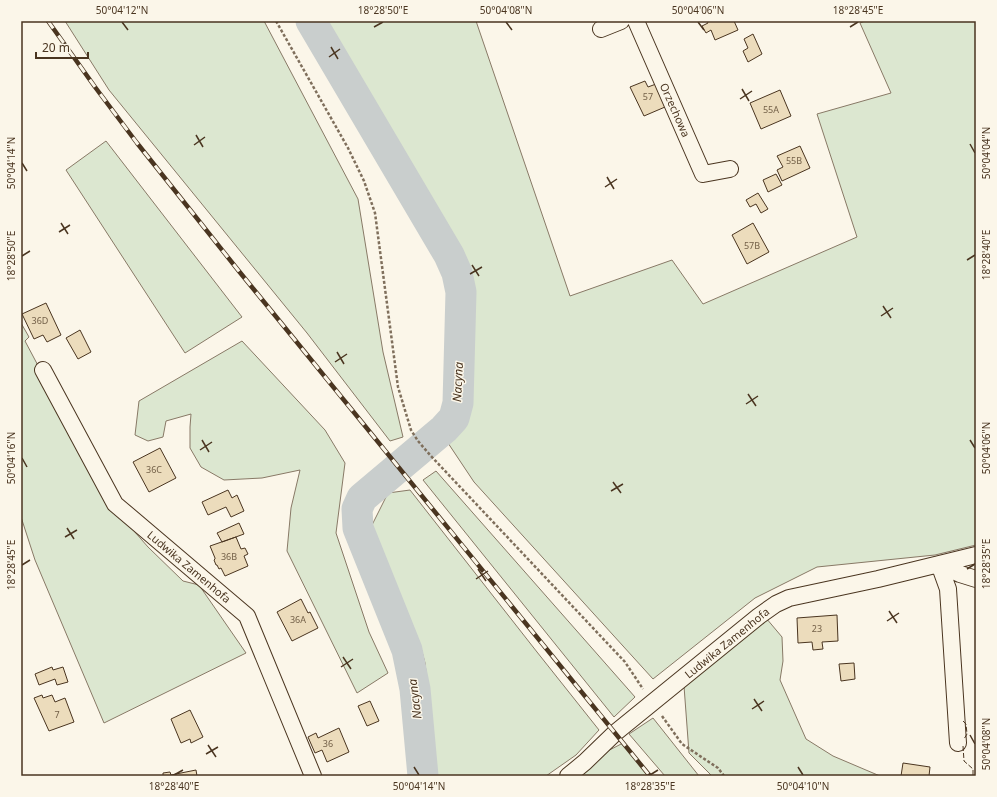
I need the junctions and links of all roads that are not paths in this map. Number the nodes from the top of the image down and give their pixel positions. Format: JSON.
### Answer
{"nodes":[{"id":1,"x":621,"y":21,"type":"edge"},
{"id":2,"x":636,"y":21,"type":"edge"},
{"id":3,"x":601,"y":29,"type":"dead end"},
{"id":4,"x":730,"y":169,"type":"dead end"},
{"id":5,"x":42,"y":370,"type":"dead end"},
{"id":6,"x":976,"y":555,"type":"edge"},
{"id":7,"x":939,"y":564,"type":"junction"},
{"id":8,"x":976,"y":579,"type":"edge"},
{"id":9,"x":958,"y":743,"type":"dead end"},
{"id":10,"x":313,"y":776,"type":"edge"},
{"id":11,"x":568,"y":776,"type":"edge"}],
"edges":[{"from":1,"to":3,"type":"street"},
{"from":2,"to":4,"type":"street","name":"Orzechowa"},
{"from":5,"to":10,"type":"street","name":"Ludwika Zamenhofa"},
{"from":6,"to":7,"type":"street","name":"Ludwika Zamenhofa"},
{"from":7,"to":8,"type":"street"},
{"from":7,"to":9,"type":"street"},
{"from":7,"to":11,"type":"street","name":"Ludwika Zamenhofa"}]}
